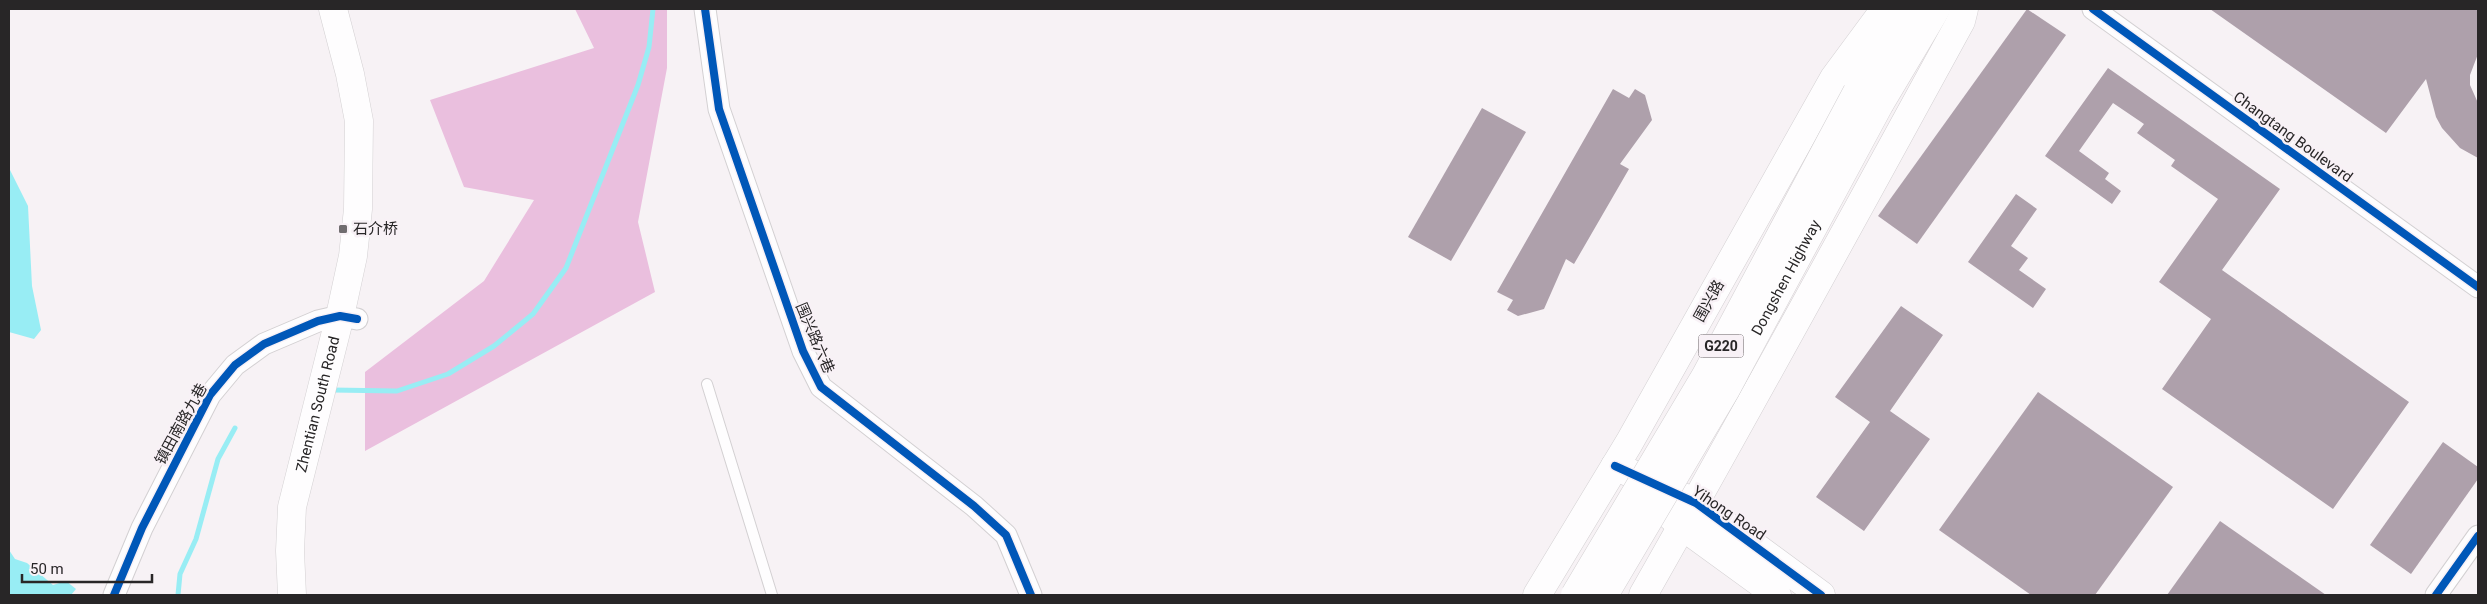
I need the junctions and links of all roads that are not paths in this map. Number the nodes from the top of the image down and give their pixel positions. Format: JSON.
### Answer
{"nodes":[{"id":1,"x":333,"y":9,"type":"edge"},
{"id":2,"x":352,"y":9,"type":"edge"},
{"id":3,"x":705,"y":9,"type":"edge"},
{"id":4,"x":1885,"y":9,"type":"edge"},
{"id":5,"x":1906,"y":9,"type":"edge"},
{"id":6,"x":1936,"y":9,"type":"edge"},
{"id":7,"x":1964,"y":9,"type":"edge"},
{"id":8,"x":2092,"y":9,"type":"edge"},
{"id":9,"x":1869,"y":97,"type":"junction"},
{"id":10,"x":2478,"y":287,"type":"edge"},
{"id":11,"x":348,"y":318,"type":"junction"},
{"id":12,"x":707,"y":384,"type":"dead end"},
{"id":13,"x":1615,"y":466,"type":"junction"},
{"id":14,"x":1696,"y":503,"type":"junction"},
{"id":15,"x":1682,"y":526,"type":"junction"},
{"id":16,"x":2478,"y":536,"type":"edge"},
{"id":17,"x":114,"y":595,"type":"edge"},
{"id":18,"x":292,"y":595,"type":"edge"},
{"id":19,"x":307,"y":595,"type":"edge"},
{"id":20,"x":772,"y":595,"type":"edge"},
{"id":21,"x":1031,"y":595,"type":"edge"},
{"id":22,"x":1537,"y":595,"type":"edge"},
{"id":23,"x":1575,"y":595,"type":"edge"},
{"id":24,"x":1604,"y":595,"type":"edge"},
{"id":25,"x":1643,"y":595,"type":"edge"},
{"id":26,"x":1777,"y":595,"type":"edge"},
{"id":27,"x":1821,"y":595,"type":"edge"},
{"id":28,"x":2436,"y":595,"type":"edge"}],
"edges":[{"from":1,"to":11,"type":"main road","name":"Zhentian South Road"},
{"from":2,"to":11,"type":"main road","name":"Zhentian South Road"},
{"from":3,"to":21,"type":"street","name":"围兴路六巷"},
{"from":4,"to":13,"type":"main road","name":"围兴路"},
{"from":5,"to":9,"type":"main road","name":"Dongshen Highway","number":"G220"},
{"from":6,"to":9,"type":"main road","name":"Dongshen Highway","number":"G220"},
{"from":7,"to":14,"type":"main road"},
{"from":8,"to":10,"type":"street","name":"Changtang Boulevard"},
{"from":9,"to":23,"type":"main road","name":"Dongshen Highway","number":"G220","bridge":true},
{"from":9,"to":24,"type":"main road","name":"Dongshen Highway","number":"G220","bridge":true},
{"from":11,"to":17,"type":"street","name":"镇田南路九巷"},
{"from":11,"to":18,"type":"main road","name":"Zhentian South Road"},
{"from":11,"to":19,"type":"main road","name":"Zhentian South Road"},
{"from":12,"to":20,"type":"lane"},
{"from":13,"to":14,"type":"main road","name":"Yihong Road"},
{"from":13,"to":15,"type":"main road"},
{"from":13,"to":22,"type":"main road","name":"围兴路"},
{"from":14,"to":15,"type":"main road"},
{"from":14,"to":27,"type":"main road","name":"Yihong Road"},
{"from":15,"to":25,"type":"main road"},
{"from":15,"to":26,"type":"main road"},
{"from":16,"to":28,"type":"street"}]}
